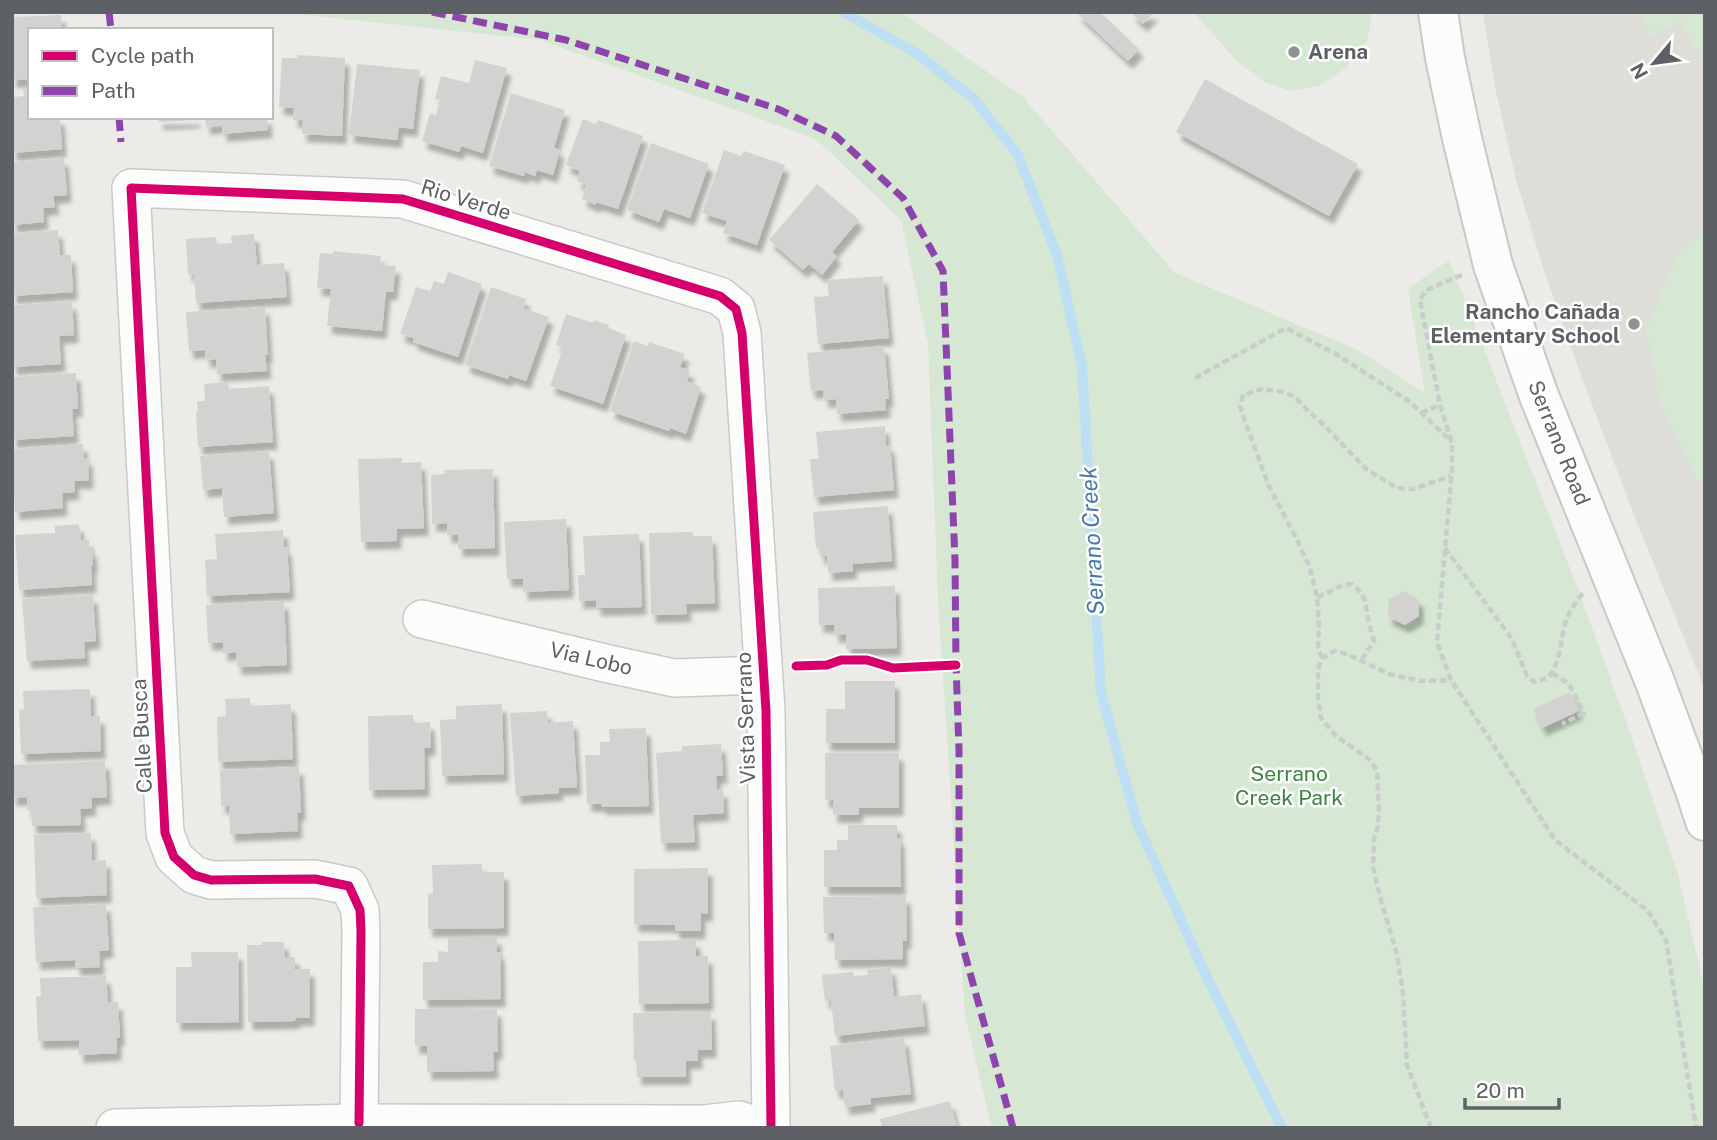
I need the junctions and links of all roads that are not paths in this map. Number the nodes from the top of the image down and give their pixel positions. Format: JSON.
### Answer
{"nodes":[{"id":1,"x":1438,"y":12,"type":"edge"},
{"id":2,"x":131,"y":188,"type":"joint"},
{"id":3,"x":736,"y":309,"type":"joint"},
{"id":4,"x":422,"y":619,"type":"dead end"},
{"id":5,"x":763,"y":675,"type":"junction"},
{"id":6,"x":1705,"y":821,"type":"edge"},
{"id":7,"x":359,"y":1123,"type":"junction"},
{"id":8,"x":116,"y":1128,"type":"edge"},
{"id":9,"x":763,"y":1128,"type":"edge"},
{"id":10,"x":771,"y":1128,"type":"edge"}],
"edges":[{"from":1,"to":6,"type":"street","name":"Serrano Road"},
{"from":2,"to":3,"type":"street","name":"Rio Verde"},
{"from":2,"to":7,"type":"street","name":"Calle Busca"},
{"from":3,"to":5,"type":"street","name":"Vista Serrano"},
{"from":4,"to":5,"type":"street","name":"Via Lobo"},
{"from":5,"to":10,"type":"street","name":"Vista Serrano"},
{"from":7,"to":8,"type":"street"},
{"from":7,"to":9,"type":"street"}]}
